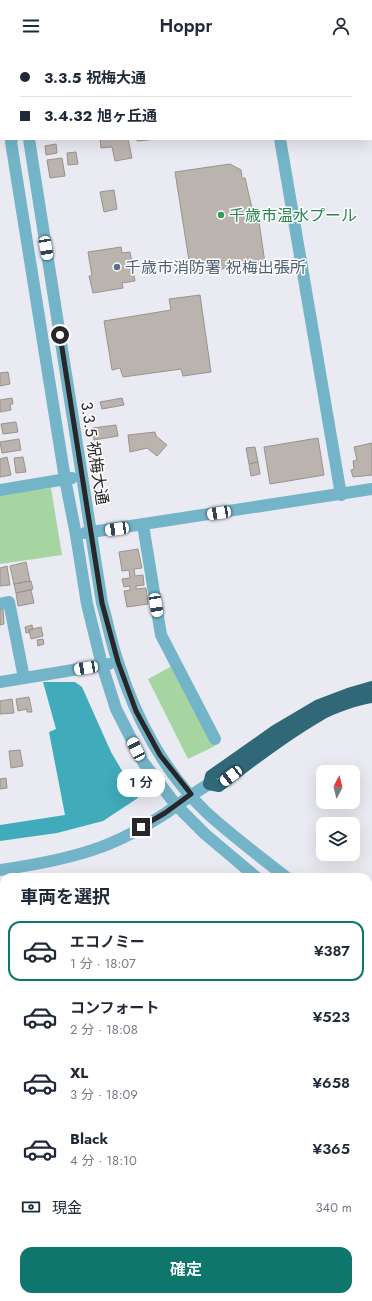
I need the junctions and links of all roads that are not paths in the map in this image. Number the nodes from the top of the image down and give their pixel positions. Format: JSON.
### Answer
{"nodes":[{"id":1,"x":12,"y":140,"type":"edge"},
{"id":2,"x":29,"y":140,"type":"edge"},
{"id":3,"x":280,"y":140,"type":"edge"},
{"id":4,"x":82,"y":477,"type":"junction"},
{"id":5,"x":65,"y":479,"type":"junction"},
{"id":6,"x":372,"y":489,"type":"edge"},
{"id":7,"x":0,"y":490,"type":"edge"},
{"id":8,"x":341,"y":494,"type":"junction"},
{"id":9,"x":143,"y":525,"type":"junction"},
{"id":10,"x":92,"y":532,"type":"junction"},
{"id":11,"x":76,"y":535,"type":"junction"},
{"id":12,"x":0,"y":604,"type":"edge"},
{"id":13,"x":118,"y":662,"type":"junction"},
{"id":14,"x":102,"y":665,"type":"junction"},
{"id":15,"x":24,"y":678,"type":"junction"},
{"id":16,"x":0,"y":682,"type":"edge"},
{"id":17,"x":372,"y":688,"type":"edge"},
{"id":18,"x":372,"y":697,"type":"edge"},
{"id":19,"x":215,"y":739,"type":"dead end"},
{"id":20,"x":209,"y":784,"type":"junction"},
{"id":21,"x":191,"y":794,"type":"junction"},
{"id":22,"x":176,"y":805,"type":"junction"},
{"id":23,"x":0,"y":870,"type":"edge"},
{"id":24,"x":251,"y":873,"type":"edge"},
{"id":25,"x":281,"y":873,"type":"edge"}],
"edges":[{"from":1,"to":5,"type":"street","name":"3.3.5 祝梅大通"},
{"from":2,"to":4,"type":"street","name":"3.3.5 祝梅大通"},
{"from":3,"to":8,"type":"street"},
{"from":4,"to":5,"type":"street"},
{"from":4,"to":10,"type":"street","name":"3.3.5 祝梅大通"},
{"from":5,"to":7,"type":"street"},
{"from":5,"to":11,"type":"street","name":"3.3.5 祝梅大通"},
{"from":6,"to":8,"type":"street"},
{"from":8,"to":9,"type":"street"},
{"from":9,"to":10,"type":"street"},
{"from":9,"to":19,"type":"street"},
{"from":10,"to":11,"type":"street"},
{"from":10,"to":13,"type":"street","name":"3.3.5 祝梅大通"},
{"from":11,"to":14,"type":"street","name":"3.3.5 祝梅大通"},
{"from":12,"to":15,"type":"street"},
{"from":13,"to":14,"type":"street"},
{"from":13,"to":21,"type":"street","name":"3.3.5 祝梅大通"},
{"from":14,"to":15,"type":"street"},
{"from":14,"to":22,"type":"street","name":"3.3.5 祝梅大通"},
{"from":15,"to":16,"type":"street"},
{"from":17,"to":20,"type":"highway"},
{"from":18,"to":20,"type":"highway"},
{"from":20,"to":21,"type":"street"},
{"from":21,"to":22,"type":"street"},
{"from":21,"to":25,"type":"street","name":"3.3.5 祝梅大通"},
{"from":22,"to":23,"type":"street"},
{"from":22,"to":24,"type":"street","name":"3.3.5 祝梅大通"}]}
